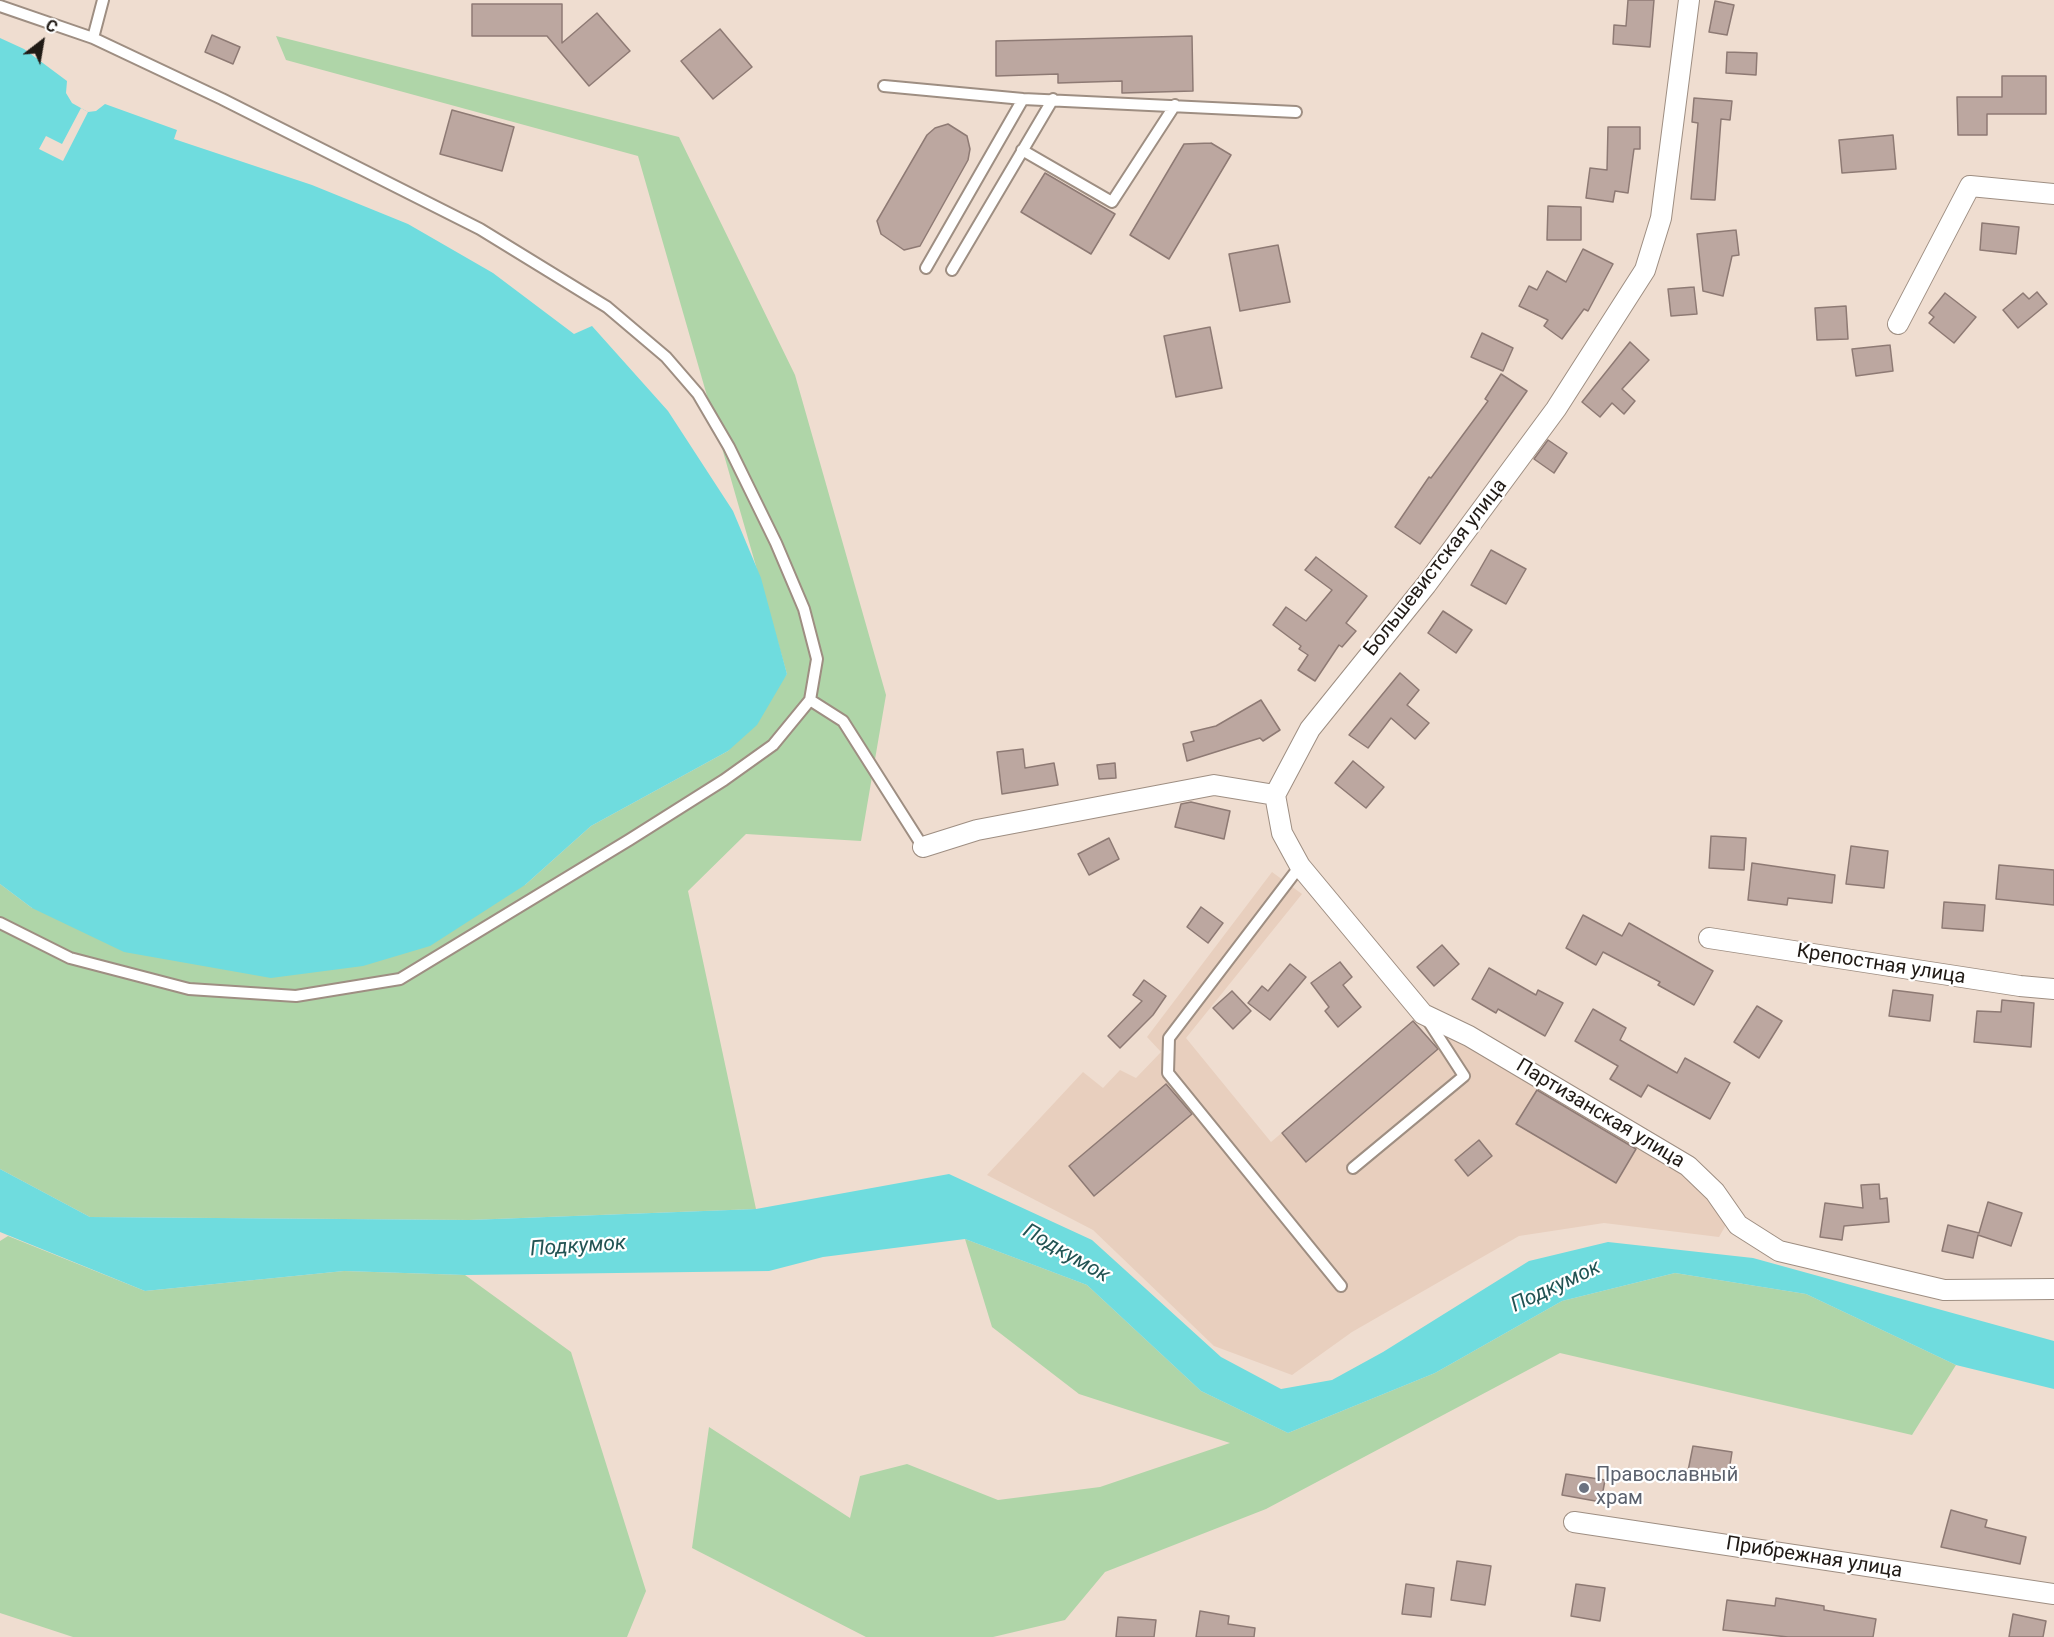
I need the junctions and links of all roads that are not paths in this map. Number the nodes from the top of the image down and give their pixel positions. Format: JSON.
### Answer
{"nodes":[{"id":1,"x":103,"y":0,"type":"edge"},
{"id":2,"x":1689,"y":0,"type":"edge"},
{"id":3,"x":0,"y":6,"type":"edge"},
{"id":4,"x":93,"y":38,"type":"junction"},
{"id":5,"x":884,"y":86,"type":"dead end"},
{"id":6,"x":1023,"y":99,"type":"junction"},
{"id":7,"x":1053,"y":99,"type":"junction"},
{"id":8,"x":1175,"y":105,"type":"junction"},
{"id":9,"x":1296,"y":112,"type":"dead end"},
{"id":10,"x":1022,"y":150,"type":"junction"},
{"id":11,"x":2054,"y":194,"type":"edge"},
{"id":12,"x":926,"y":268,"type":"dead end"},
{"id":13,"x":952,"y":270,"type":"dead end"},
{"id":14,"x":1898,"y":324,"type":"dead end"},
{"id":15,"x":810,"y":700,"type":"junction"},
{"id":16,"x":1275,"y":795,"type":"junction"},
{"id":17,"x":922,"y":847,"type":"joint"},
{"id":18,"x":1300,"y":866,"type":"junction"},
{"id":19,"x":0,"y":923,"type":"edge"},
{"id":20,"x":1709,"y":938,"type":"dead end"},
{"id":21,"x":2054,"y":989,"type":"edge"},
{"id":22,"x":1423,"y":1014,"type":"junction"},
{"id":23,"x":1353,"y":1168,"type":"dead end"},
{"id":24,"x":1341,"y":1286,"type":"dead end"},
{"id":25,"x":2054,"y":1289,"type":"edge"},
{"id":26,"x":1574,"y":1522,"type":"dead end"},
{"id":27,"x":2054,"y":1594,"type":"edge"}],
"edges":[{"from":1,"to":4,"type":"lane"},
{"from":2,"to":16,"type":"street","name":"Большевистская улица"},
{"from":3,"to":4,"type":"lane"},
{"from":4,"to":15,"type":"lane"},
{"from":5,"to":6,"type":"lane"},
{"from":6,"to":7,"type":"lane"},
{"from":6,"to":12,"type":"lane"},
{"from":7,"to":8,"type":"lane"},
{"from":7,"to":10,"type":"lane"},
{"from":8,"to":9,"type":"lane"},
{"from":8,"to":10,"type":"lane"},
{"from":10,"to":13,"type":"lane"},
{"from":11,"to":14,"type":"street"},
{"from":15,"to":17,"type":"lane"},
{"from":15,"to":19,"type":"lane"},
{"from":16,"to":17,"type":"street"},
{"from":16,"to":18,"type":"street","name":"Партизанская улица"},
{"from":18,"to":22,"type":"street","name":"Партизанская улица"},
{"from":18,"to":24,"type":"lane"},
{"from":20,"to":21,"type":"street","name":"Крепостная улица"},
{"from":22,"to":23,"type":"lane"},
{"from":22,"to":25,"type":"street","name":"Партизанская улица"},
{"from":26,"to":27,"type":"street","name":"Прибрежная улица"}]}
